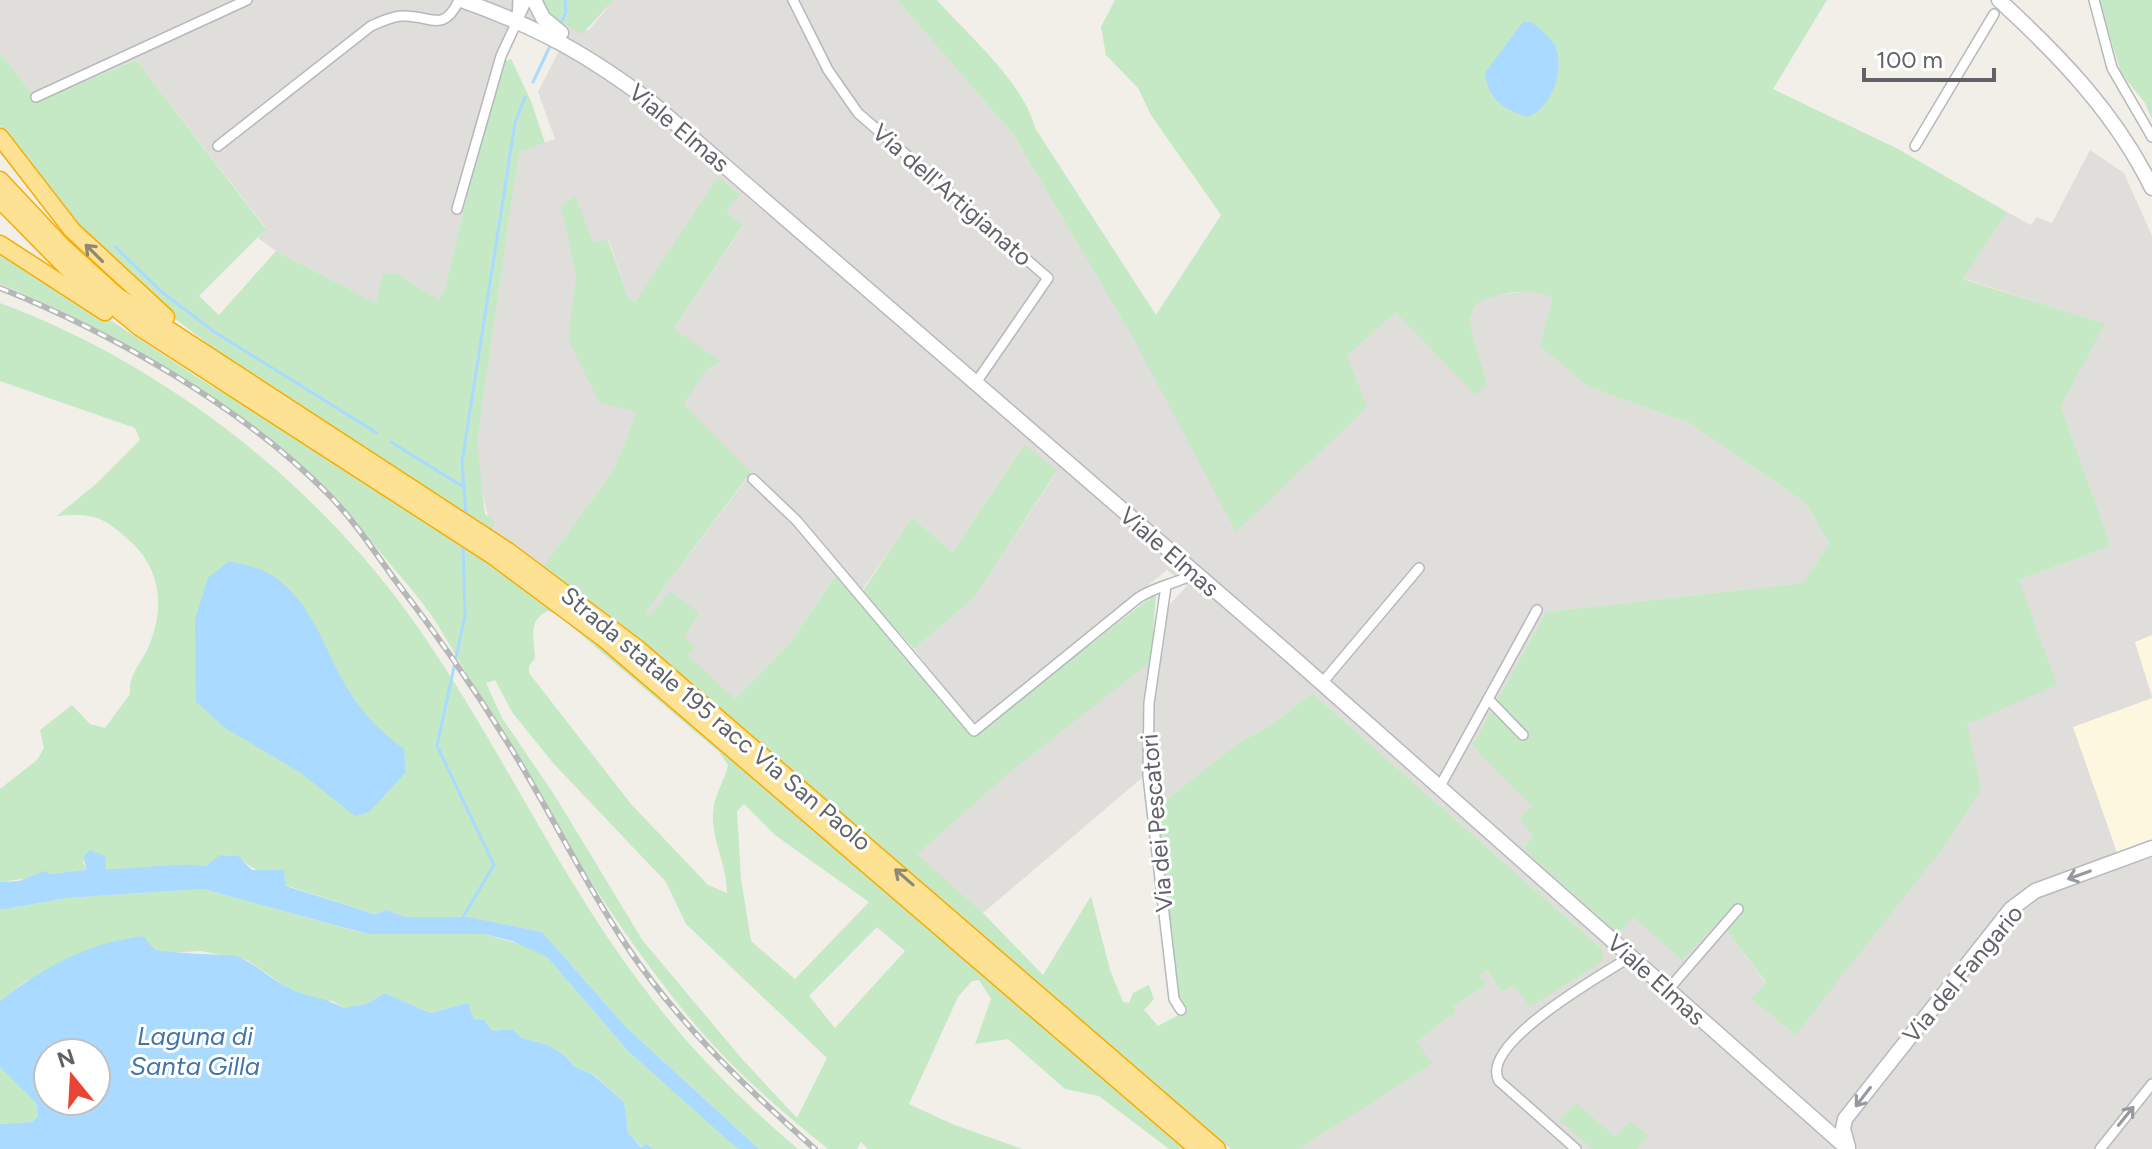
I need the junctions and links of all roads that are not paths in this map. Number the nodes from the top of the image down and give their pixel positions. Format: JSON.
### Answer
{"nodes":[{"id":1,"x":247,"y":0,"type":"edge"},
{"id":2,"x":460,"y":0,"type":"edge"},
{"id":3,"x":503,"y":0,"type":"edge"},
{"id":4,"x":518,"y":0,"type":"edge"},
{"id":5,"x":527,"y":0,"type":"edge"},
{"id":6,"x":534,"y":0,"type":"edge"},
{"id":7,"x":793,"y":0,"type":"edge"},
{"id":8,"x":2094,"y":0,"type":"edge"},
{"id":9,"x":1997,"y":7,"type":"edge"},
{"id":10,"x":486,"y":9,"type":"junction"},
{"id":11,"x":517,"y":20,"type":"junction"},
{"id":12,"x":578,"y":50,"type":"junction"},
{"id":13,"x":36,"y":97,"type":"dead end"},
{"id":14,"x":0,"y":137,"type":"edge"},
{"id":15,"x":2152,"y":137,"type":"edge"},
{"id":16,"x":218,"y":146,"type":"dead end"},
{"id":17,"x":1915,"y":146,"type":"dead end"},
{"id":18,"x":0,"y":180,"type":"edge"},
{"id":19,"x":2152,"y":188,"type":"edge"},
{"id":20,"x":0,"y":200,"type":"edge"},
{"id":21,"x":457,"y":209,"type":"dead end"},
{"id":22,"x":0,"y":244,"type":"edge"},
{"id":23,"x":139,"y":327,"type":"junction"},
{"id":24,"x":204,"y":354,"type":"junction"},
{"id":25,"x":975,"y":384,"type":"junction"},
{"id":26,"x":284,"y":413,"type":"junction"},
{"id":27,"x":753,"y":479,"type":"dead end"},
{"id":28,"x":1419,"y":568,"type":"dead end"},
{"id":29,"x":1194,"y":574,"type":"junction"},
{"id":30,"x":1166,"y":586,"type":"junction"},
{"id":31,"x":548,"y":587,"type":"junction"},
{"id":32,"x":1537,"y":610,"type":"dead end"},
{"id":33,"x":1322,"y":683,"type":"junction"},
{"id":34,"x":1488,"y":699,"type":"junction"},
{"id":35,"x":1523,"y":735,"type":"dead end"},
{"id":36,"x":1439,"y":788,"type":"junction"},
{"id":37,"x":2152,"y":848,"type":"edge"},
{"id":38,"x":1738,"y":909,"type":"dead end"},
{"id":39,"x":1630,"y":957,"type":"junction"},
{"id":40,"x":1667,"y":991,"type":"junction"},
{"id":41,"x":1181,"y":1010,"type":"dead end"},
{"id":42,"x":2152,"y":1084,"type":"edge"},
{"id":43,"x":1845,"y":1119,"type":"junction"},
{"id":44,"x":1817,"y":1122,"type":"junction"},
{"id":45,"x":1198,"y":1149,"type":"edge"},
{"id":46,"x":1217,"y":1149,"type":"edge"},
{"id":47,"x":1576,"y":1149,"type":"edge"},
{"id":48,"x":1848,"y":1149,"type":"edge"},
{"id":49,"x":2100,"y":1149,"type":"edge"}],
"edges":[{"from":1,"to":13,"type":"street"},
{"from":2,"to":10,"type":"main road","name":"Viale Elmas"},
{"from":2,"to":16,"type":"street"},
{"from":3,"to":10,"type":"main road"},
{"from":4,"to":11,"type":"street"},
{"from":5,"to":11,"type":"street"},
{"from":6,"to":12,"type":"main road"},
{"from":7,"to":25,"type":"street","name":"Via dell'Artigianato"},
{"from":8,"to":15,"type":"street"},
{"from":9,"to":17,"type":"street"},
{"from":9,"to":19,"type":"main road"},
{"from":10,"to":11,"type":"main road","name":"Viale Elmas"},
{"from":11,"to":12,"type":"main road","name":"Viale Elmas"},
{"from":11,"to":21,"type":"street"},
{"from":12,"to":25,"type":"main road","name":"Viale Elmas"},
{"from":24,"to":14,"type":"highway","one_way":true},
{"from":18,"to":24,"type":"highway","name":"Strada statale 195 racc Via San Paolo"},
{"from":20,"to":23,"type":"highway","name":"Strada statale 195 racc Via San Paolo"},
{"from":22,"to":23,"type":"highway"},
{"from":23,"to":26,"type":"highway","name":"Strada statale 195 racc Via San Paolo"},
{"from":24,"to":26,"type":"highway","name":"Strada statale 195 racc Via San Paolo"},
{"from":25,"to":29,"type":"main road","name":"Viale Elmas"},
{"from":26,"to":31,"type":"highway","name":"Strada statale 195 racc Via San Paolo"},
{"from":27,"to":30,"type":"street"},
{"from":28,"to":33,"type":"street"},
{"from":29,"to":30,"type":"street"},
{"from":29,"to":33,"type":"main road","name":"Viale Elmas"},
{"from":30,"to":41,"type":"street","name":"Via dei Pescatori"},
{"from":31,"to":45,"type":"highway","name":"Strada statale 195 racc Via San Paolo"},
{"from":46,"to":31,"type":"highway","name":"Strada statale 195 racc Via San Paolo","one_way":true},
{"from":32,"to":34,"type":"street"},
{"from":33,"to":36,"type":"main road","name":"Viale Elmas"},
{"from":34,"to":35,"type":"street"},
{"from":34,"to":36,"type":"street"},
{"from":36,"to":39,"type":"main road","name":"Viale Elmas"},
{"from":37,"to":43,"type":"main road","name":"Via del Fangario","one_way":true},
{"from":38,"to":40,"type":"street"},
{"from":39,"to":40,"type":"main road","name":"Viale Elmas"},
{"from":39,"to":47,"type":"street"},
{"from":40,"to":44,"type":"main road","name":"Viale Elmas"},
{"from":49,"to":42,"type":"street","one_way":true},
{"from":43,"to":44,"type":"main road"},
{"from":43,"to":48,"type":"main road"},
{"from":44,"to":48,"type":"main road","name":"Viale Elmas"}]}
